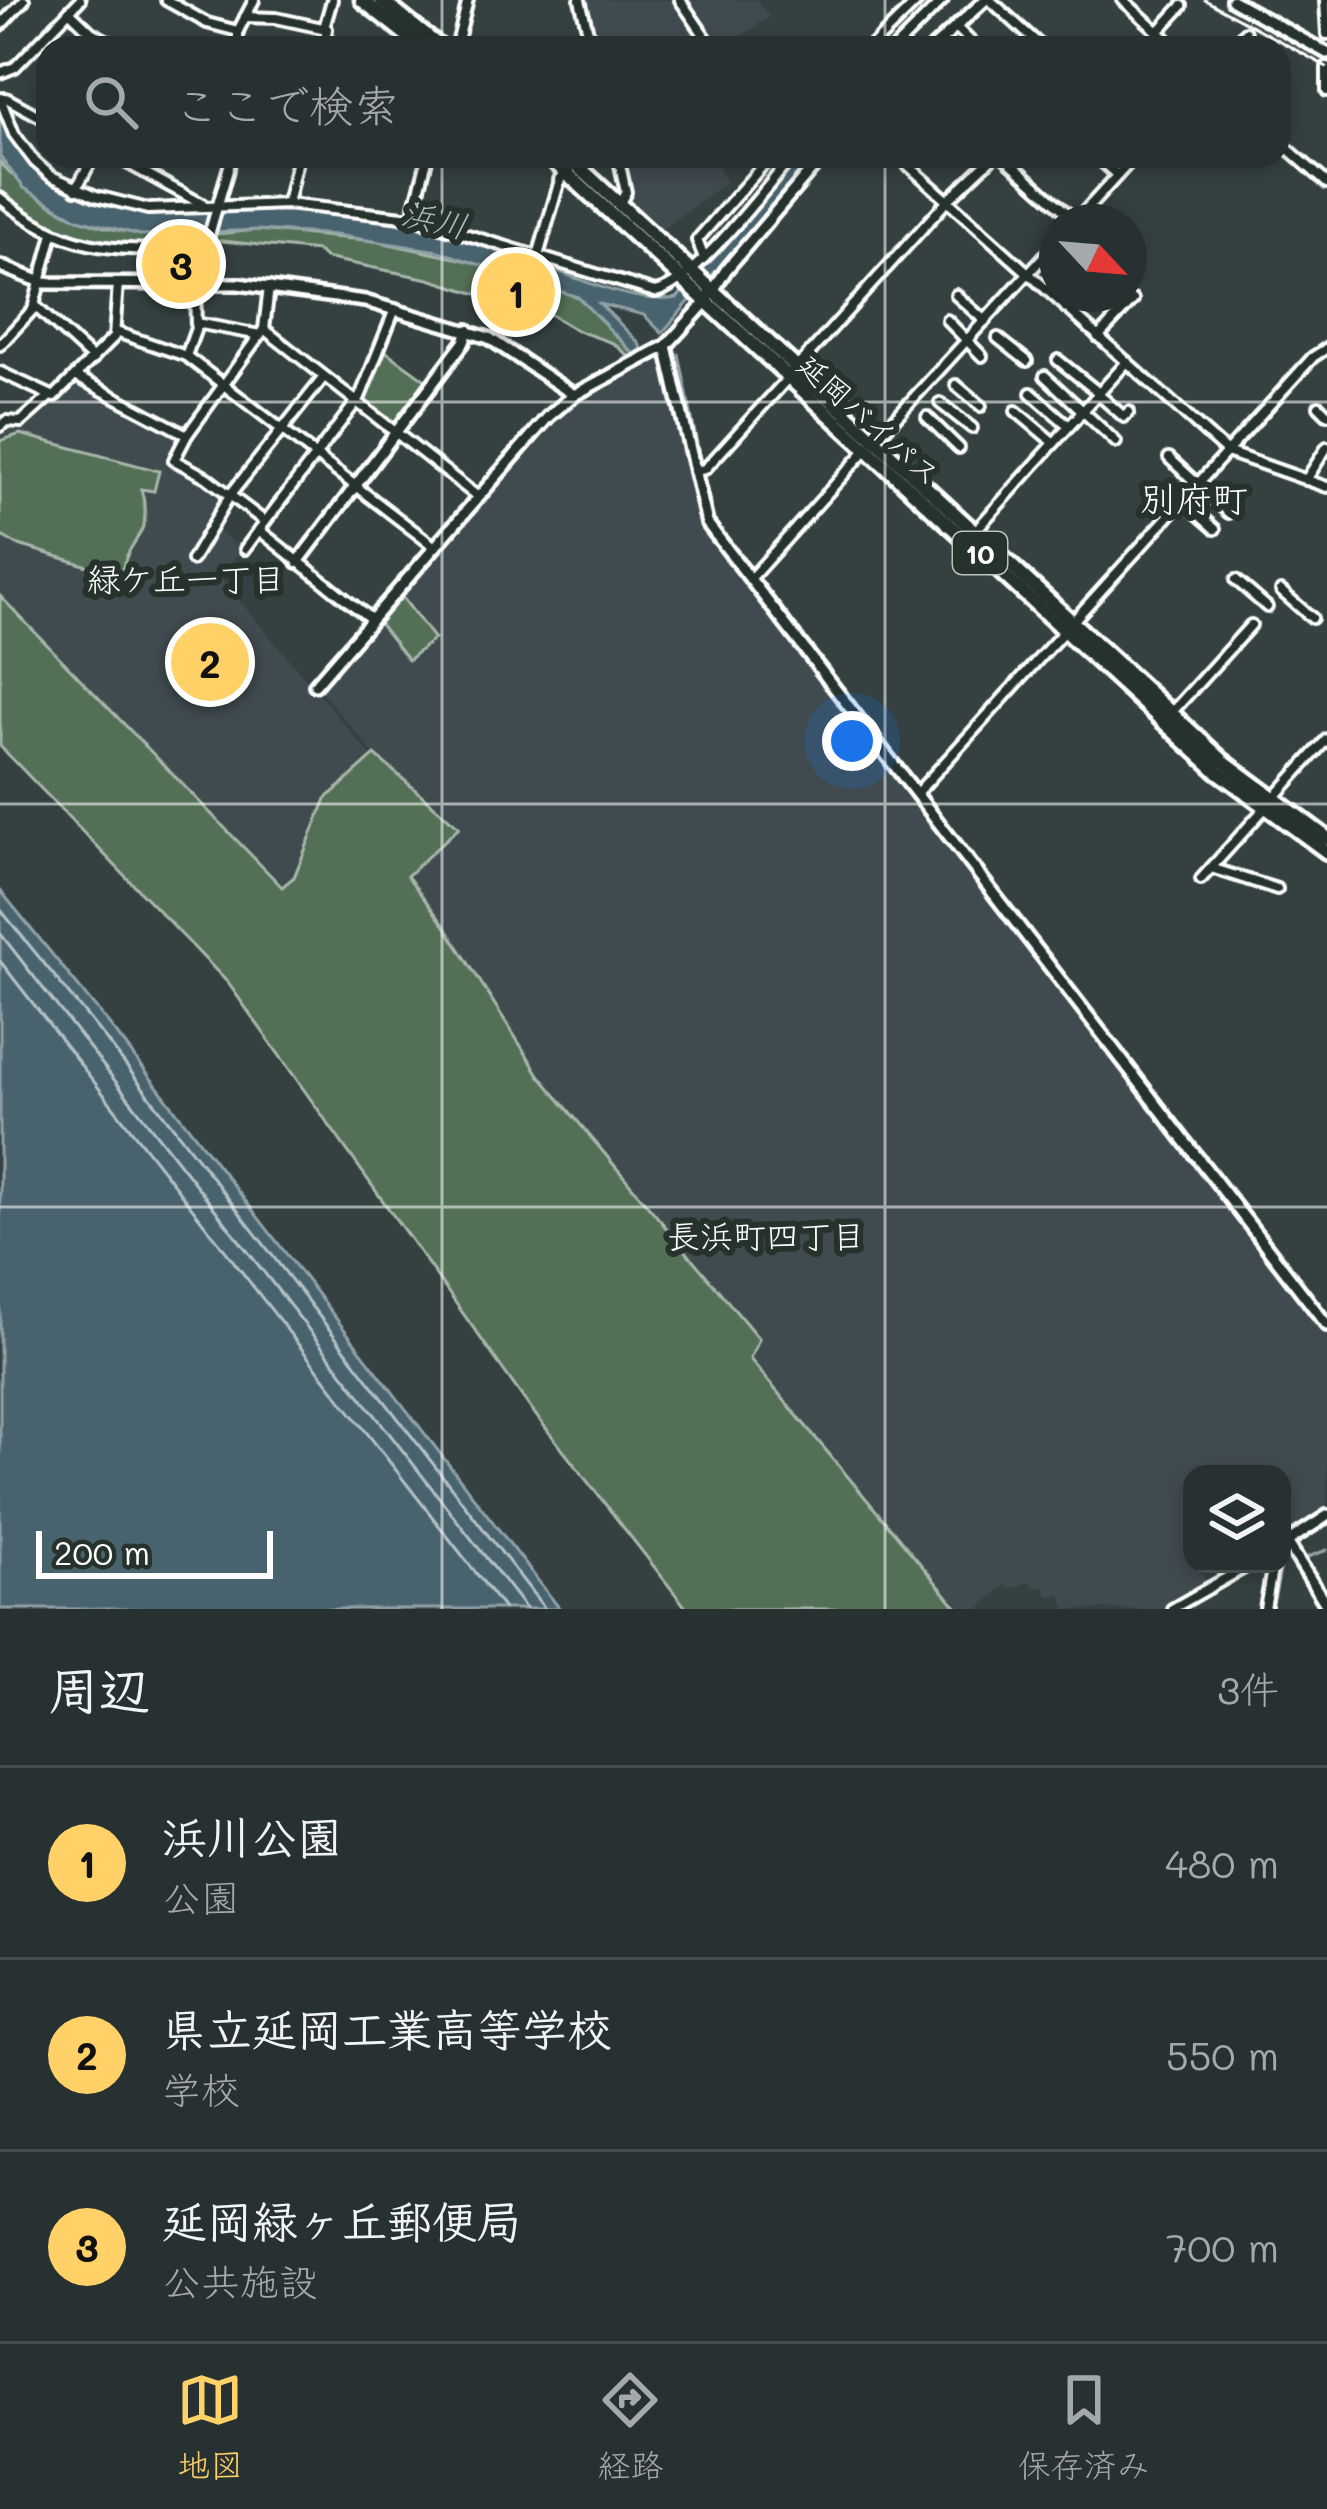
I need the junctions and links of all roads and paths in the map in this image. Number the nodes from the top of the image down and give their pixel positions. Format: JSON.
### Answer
{"nodes":[{"id":1,"x":24,"y":0,"type":"edge"},
{"id":2,"x":80,"y":0,"type":"edge"},
{"id":3,"x":166,"y":0,"type":"edge"},
{"id":4,"x":254,"y":0,"type":"edge"},
{"id":5,"x":332,"y":0,"type":"edge"},
{"id":6,"x":362,"y":0,"type":"edge"},
{"id":7,"x":380,"y":0,"type":"edge"},
{"id":8,"x":468,"y":0,"type":"edge"},
{"id":9,"x":580,"y":0,"type":"edge"},
{"id":10,"x":680,"y":0,"type":"edge"},
{"id":11,"x":919,"y":0,"type":"edge"},
{"id":12,"x":943,"y":0,"type":"edge"},
{"id":13,"x":987,"y":0,"type":"edge"},
{"id":14,"x":1123,"y":0,"type":"edge"},
{"id":15,"x":1232,"y":0,"type":"edge"},
{"id":16,"x":1261,"y":0,"type":"edge"},
{"id":17,"x":1325,"y":0,"type":"edge"},
{"id":18,"x":1182,"y":6,"type":"dead end"},
{"id":19,"x":69,"y":11,"type":"junction"},
{"id":20,"x":245,"y":17,"type":"junction"},
{"id":21,"x":1263,"y":17,"type":"junction"},
{"id":22,"x":0,"y":26,"type":"edge"},
{"id":23,"x":956,"y":27,"type":"junction"},
{"id":24,"x":324,"y":28,"type":"junction"},
{"id":25,"x":238,"y":31,"type":"junction"},
{"id":26,"x":1158,"y":32,"type":"junction"},
{"id":27,"x":1245,"y":32,"type":"dead end"},
{"id":28,"x":1327,"y":34,"type":"edge"},
{"id":29,"x":45,"y":36,"type":"edge"},
{"id":30,"x":99,"y":36,"type":"edge"},
{"id":31,"x":238,"y":36,"type":"edge"},
{"id":32,"x":326,"y":36,"type":"edge"},
{"id":33,"x":408,"y":36,"type":"edge"},
{"id":34,"x":426,"y":36,"type":"edge"},
{"id":35,"x":459,"y":36,"type":"edge"},
{"id":36,"x":589,"y":36,"type":"edge"},
{"id":37,"x":705,"y":36,"type":"edge"},
{"id":38,"x":882,"y":36,"type":"edge"},
{"id":39,"x":907,"y":36,"type":"edge"},
{"id":40,"x":946,"y":36,"type":"edge"},
{"id":41,"x":965,"y":36,"type":"edge"},
{"id":42,"x":1029,"y":36,"type":"edge"},
{"id":43,"x":1162,"y":36,"type":"edge"},
{"id":44,"x":1242,"y":36,"type":"edge"},
{"id":45,"x":36,"y":45,"type":"edge"},
{"id":46,"x":1327,"y":52,"type":"edge"},
{"id":47,"x":1327,"y":67,"type":"edge"},
{"id":48,"x":0,"y":73,"type":"edge"},
{"id":49,"x":1327,"y":91,"type":"edge"},
{"id":50,"x":0,"y":99,"type":"edge"},
{"id":51,"x":36,"y":114,"type":"edge"},
{"id":52,"x":1291,"y":152,"type":"edge"},
{"id":53,"x":36,"y":163,"type":"edge"},
{"id":54,"x":44,"y":168,"type":"edge"},
{"id":55,"x":87,"y":168,"type":"edge"},
{"id":56,"x":135,"y":168,"type":"edge"},
{"id":57,"x":228,"y":168,"type":"edge"},
{"id":58,"x":295,"y":168,"type":"edge"},
{"id":59,"x":425,"y":168,"type":"edge"},
{"id":60,"x":569,"y":168,"type":"edge"},
{"id":61,"x":573,"y":168,"type":"edge"},
{"id":62,"x":574,"y":168,"type":"edge"},
{"id":63,"x":621,"y":168,"type":"edge"},
{"id":64,"x":760,"y":168,"type":"edge"},
{"id":65,"x":783,"y":168,"type":"edge"},
{"id":66,"x":813,"y":168,"type":"edge"},
{"id":67,"x":911,"y":168,"type":"edge"},
{"id":68,"x":981,"y":168,"type":"edge"},
{"id":69,"x":1016,"y":168,"type":"edge"},
{"id":70,"x":1109,"y":168,"type":"edge"},
{"id":71,"x":1125,"y":168,"type":"edge"},
{"id":72,"x":1118,"y":176,"type":"junction"},
{"id":73,"x":1327,"y":183,"type":"edge"},
{"id":74,"x":76,"y":189,"type":"junction"},
{"id":75,"x":0,"y":198,"type":"edge"},
{"id":76,"x":947,"y":201,"type":"junction"},
{"id":77,"x":620,"y":203,"type":"junction"},
{"id":78,"x":286,"y":204,"type":"junction"},
{"id":79,"x":1056,"y":204,"type":"edge"},
{"id":80,"x":1092,"y":204,"type":"edge"},
{"id":81,"x":216,"y":205,"type":"junction"},
{"id":82,"x":203,"y":206,"type":"junction"},
{"id":83,"x":412,"y":218,"type":"junction"},
{"id":84,"x":53,"y":234,"type":"junction"},
{"id":85,"x":206,"y":244,"type":"junction"},
{"id":86,"x":538,"y":256,"type":"junction"},
{"id":87,"x":704,"y":258,"type":"junction"},
{"id":88,"x":1039,"y":262,"type":"edge"},
{"id":89,"x":0,"y":266,"type":"edge"},
{"id":90,"x":1028,"y":274,"type":"junction"},
{"id":91,"x":689,"y":276,"type":"junction"},
{"id":92,"x":40,"y":282,"type":"junction"},
{"id":93,"x":118,"y":283,"type":"junction"},
{"id":94,"x":196,"y":283,"type":"junction"},
{"id":95,"x":1039,"y":284,"type":"edge"},
{"id":96,"x":269,"y":286,"type":"junction"},
{"id":97,"x":706,"y":292,"type":"junction"},
{"id":98,"x":956,"y":295,"type":"dead end"},
{"id":99,"x":36,"y":306,"type":"junction"},
{"id":100,"x":395,"y":309,"type":"junction"},
{"id":101,"x":1070,"y":312,"type":"edge"},
{"id":102,"x":1122,"y":312,"type":"edge"},
{"id":103,"x":947,"y":320,"type":"dead end"},
{"id":104,"x":985,"y":321,"type":"junction"},
{"id":105,"x":196,"y":323,"type":"junction"},
{"id":106,"x":468,"y":330,"type":"junction"},
{"id":107,"x":116,"y":332,"type":"junction"},
{"id":108,"x":262,"y":332,"type":"junction"},
{"id":109,"x":1098,"y":337,"type":"junction"},
{"id":110,"x":998,"y":338,"type":"dead end"},
{"id":111,"x":968,"y":340,"type":"junction"},
{"id":112,"x":0,"y":345,"type":"edge"},
{"id":113,"x":665,"y":346,"type":"junction"},
{"id":114,"x":1327,"y":348,"type":"edge"},
{"id":115,"x":186,"y":356,"type":"junction"},
{"id":116,"x":982,"y":356,"type":"dead end"},
{"id":117,"x":93,"y":359,"type":"junction"},
{"id":118,"x":1058,"y":360,"type":"dead end"},
{"id":119,"x":1027,"y":361,"type":"dead end"},
{"id":120,"x":1127,"y":362,"type":"junction"},
{"id":121,"x":0,"y":372,"type":"edge"},
{"id":122,"x":793,"y":372,"type":"junction"},
{"id":123,"x":324,"y":376,"type":"junction"},
{"id":124,"x":1045,"y":376,"type":"dead end"},
{"id":125,"x":76,"y":377,"type":"junction"},
{"id":126,"x":226,"y":384,"type":"junction"},
{"id":127,"x":956,"y":385,"type":"dead end"},
{"id":128,"x":1031,"y":393,"type":"dead end"},
{"id":129,"x":1098,"y":394,"type":"junction"},
{"id":130,"x":574,"y":395,"type":"junction"},
{"id":131,"x":50,"y":396,"type":"junction"},
{"id":132,"x":356,"y":402,"type":"junction"},
{"id":133,"x":940,"y":403,"type":"dead end"},
{"id":134,"x":981,"y":406,"type":"dead end"},
{"id":135,"x":1016,"y":411,"type":"dead end"},
{"id":136,"x":1083,"y":411,"type":"junction"},
{"id":137,"x":1129,"y":412,"type":"dead end"},
{"id":138,"x":927,"y":417,"type":"dead end"},
{"id":139,"x":0,"y":426,"type":"edge"},
{"id":140,"x":1069,"y":427,"type":"junction"},
{"id":141,"x":283,"y":428,"type":"junction"},
{"id":142,"x":972,"y":428,"type":"dead end"},
{"id":143,"x":396,"y":433,"type":"junction"},
{"id":144,"x":187,"y":435,"type":"junction"},
{"id":145,"x":1116,"y":442,"type":"dead end"},
{"id":146,"x":1054,"y":443,"type":"junction"},
{"id":147,"x":871,"y":445,"type":"junction"},
{"id":148,"x":1327,"y":447,"type":"edge"},
{"id":149,"x":959,"y":448,"type":"dead end"},
{"id":150,"x":1227,"y":452,"type":"junction"},
{"id":151,"x":314,"y":454,"type":"junction"},
{"id":152,"x":1168,"y":458,"type":"dead end"},
{"id":153,"x":694,"y":471,"type":"junction"},
{"id":154,"x":1306,"y":480,"type":"junction"},
{"id":155,"x":1198,"y":484,"type":"junction"},
{"id":156,"x":356,"y":486,"type":"junction"},
{"id":157,"x":1327,"y":487,"type":"edge"},
{"id":158,"x":230,"y":495,"type":"junction"},
{"id":159,"x":478,"y":497,"type":"junction"},
{"id":160,"x":1183,"y":501,"type":"junction"},
{"id":161,"x":1229,"y":513,"type":"dead end"},
{"id":162,"x":262,"y":525,"type":"junction"},
{"id":163,"x":1215,"y":529,"type":"dead end"},
{"id":164,"x":974,"y":532,"type":"junction"},
{"id":165,"x":435,"y":547,"type":"junction"},
{"id":166,"x":245,"y":549,"type":"dead end"},
{"id":167,"x":192,"y":560,"type":"dead end"},
{"id":168,"x":298,"y":562,"type":"junction"},
{"id":169,"x":751,"y":578,"type":"junction"},
{"id":170,"x":1236,"y":580,"type":"dead end"},
{"id":171,"x":1281,"y":591,"type":"dead end"},
{"id":172,"x":1267,"y":607,"type":"dead end"},
{"id":173,"x":1312,"y":618,"type":"dead end"},
{"id":174,"x":372,"y":620,"type":"junction"},
{"id":175,"x":1251,"y":625,"type":"dead end"},
{"id":176,"x":1069,"y":627,"type":"junction"},
{"id":177,"x":315,"y":685,"type":"dead end"},
{"id":178,"x":1171,"y":714,"type":"junction"},
{"id":179,"x":1327,"y":739,"type":"edge"},
{"id":180,"x":917,"y":794,"type":"junction"},
{"id":181,"x":1269,"y":804,"type":"junction"},
{"id":182,"x":1327,"y":838,"type":"edge"},
{"id":183,"x":1327,"y":852,"type":"edge"},
{"id":184,"x":1211,"y":868,"type":"junction"},
{"id":185,"x":1201,"y":879,"type":"dead end"},
{"id":186,"x":1277,"y":889,"type":"dead end"},
{"id":187,"x":1327,"y":1325,"type":"edge"},
{"id":188,"x":1327,"y":1516,"type":"edge"},
{"id":189,"x":1291,"y":1540,"type":"edge"},
{"id":190,"x":1291,"y":1556,"type":"edge"},
{"id":191,"x":1235,"y":1573,"type":"edge"},
{"id":192,"x":1272,"y":1573,"type":"edge"},
{"id":193,"x":1327,"y":1606,"type":"edge"},
{"id":194,"x":1172,"y":1609,"type":"edge"},
{"id":195,"x":1264,"y":1609,"type":"edge"}],
"edges":[{"from":1,"to":22,"type":"street"},
{"from":2,"to":19,"type":"street"},
{"from":3,"to":25,"type":"street"},
{"from":4,"to":20,"type":"street"},
{"from":5,"to":24,"type":"street"},
{"from":6,"to":33,"type":"highway"},
{"from":7,"to":34,"type":"highway"},
{"from":8,"to":35,"type":"street"},
{"from":9,"to":36,"type":"street"},
{"from":10,"to":37,"type":"street"},
{"from":11,"to":38,"type":"street"},
{"from":12,"to":39,"type":"street"},
{"from":13,"to":23,"type":"street"},
{"from":13,"to":42,"type":"street"},
{"from":14,"to":26,"type":"street"},
{"from":15,"to":21,"type":"street"},
{"from":16,"to":21,"type":"street"},
{"from":17,"to":28,"type":"street"},
{"from":18,"to":26,"type":"street"},
{"from":19,"to":29,"type":"street"},
{"from":19,"to":30,"type":"street"},
{"from":20,"to":24,"type":"street"},
{"from":20,"to":25,"type":"street"},
{"from":21,"to":46,"type":"street"},
{"from":23,"to":40,"type":"street"},
{"from":23,"to":41,"type":"street"},
{"from":24,"to":32,"type":"street"},
{"from":25,"to":31,"type":"street"},
{"from":26,"to":43,"type":"street"},
{"from":27,"to":44,"type":"street"},
{"from":45,"to":48,"type":"street"},
{"from":47,"to":49,"type":"street"},
{"from":50,"to":51,"type":"street"},
{"from":50,"to":53,"type":"street"},
{"from":52,"to":73,"type":"street"},
{"from":54,"to":74,"type":"street"},
{"from":55,"to":74,"type":"street"},
{"from":56,"to":82,"type":"street"},
{"from":57,"to":81,"type":"street"},
{"from":58,"to":78,"type":"street"},
{"from":59,"to":83,"type":"street"},
{"from":60,"to":86,"type":"street"},
{"from":61,"to":91,"type":"highway","name":"延岡バイパス","number":"10"},
{"from":62,"to":77,"type":"highway","name":"延岡バイパス","number":"10"},
{"from":63,"to":77,"type":"street"},
{"from":64,"to":87,"type":"street"},
{"from":65,"to":87,"type":"street"},
{"from":66,"to":97,"type":"street"},
{"from":67,"to":76,"type":"street"},
{"from":68,"to":76,"type":"street"},
{"from":69,"to":79,"type":"street"},
{"from":70,"to":72,"type":"street"},
{"from":71,"to":72,"type":"street"},
{"from":72,"to":80,"type":"street"},
{"from":74,"to":82,"type":"street"},
{"from":75,"to":84,"type":"street"},
{"from":76,"to":90,"type":"street"},
{"from":76,"to":122,"type":"street"},
{"from":77,"to":91,"type":"highway","name":"延岡バイパス","number":"10"},
{"from":78,"to":81,"type":"street"},
{"from":78,"to":83,"type":"street"},
{"from":81,"to":82,"type":"street"},
{"from":81,"to":85,"type":"street"},
{"from":83,"to":86,"type":"street"},
{"from":84,"to":85,"type":"street"},
{"from":84,"to":92,"type":"street"},
{"from":85,"to":94,"type":"street"},
{"from":86,"to":91,"type":"street"},
{"from":87,"to":91,"type":"street"},
{"from":88,"to":90,"type":"street"},
{"from":89,"to":92,"type":"street"},
{"from":90,"to":95,"type":"street"},
{"from":90,"to":104,"type":"street"},
{"from":91,"to":97,"type":"highway","name":"延岡バイパス","number":"10"},
{"from":92,"to":93,"type":"street"},
{"from":92,"to":99,"type":"street"},
{"from":93,"to":94,"type":"street"},
{"from":93,"to":107,"type":"street"},
{"from":94,"to":96,"type":"street"},
{"from":94,"to":105,"type":"street"},
{"from":96,"to":100,"type":"street"},
{"from":96,"to":108,"type":"street"},
{"from":97,"to":113,"type":"street"},
{"from":97,"to":122,"type":"highway","name":"延岡バイパス","number":"10"},
{"from":98,"to":104,"type":"street"},
{"from":99,"to":112,"type":"street"},
{"from":99,"to":117,"type":"street"},
{"from":100,"to":106,"type":"street"},
{"from":100,"to":132,"type":"street"},
{"from":101,"to":109,"type":"street"},
{"from":102,"to":109,"type":"street"},
{"from":103,"to":111,"type":"street"},
{"from":104,"to":111,"type":"street"},
{"from":105,"to":108,"type":"street"},
{"from":105,"to":115,"type":"street"},
{"from":106,"to":130,"type":"street"},
{"from":106,"to":143,"type":"street"},
{"from":107,"to":115,"type":"street"},
{"from":107,"to":117,"type":"street"},
{"from":108,"to":123,"type":"street"},
{"from":108,"to":126,"type":"street"},
{"from":109,"to":120,"type":"street"},
{"from":110,"to":119,"type":"street"},
{"from":111,"to":116,"type":"street"},
{"from":111,"to":147,"type":"street"},
{"from":113,"to":130,"type":"street"},
{"from":113,"to":153,"type":"street"},
{"from":114,"to":150,"type":"street"},
{"from":115,"to":126,"type":"street"},
{"from":117,"to":125,"type":"street"},
{"from":118,"to":129,"type":"street"},
{"from":120,"to":129,"type":"street"},
{"from":120,"to":150,"type":"street"},
{"from":121,"to":131,"type":"street"},
{"from":122,"to":147,"type":"highway","name":"延岡バイパス","number":"10"},
{"from":122,"to":153,"type":"street"},
{"from":123,"to":132,"type":"street"},
{"from":123,"to":141,"type":"street"},
{"from":124,"to":136,"type":"street"},
{"from":125,"to":131,"type":"street"},
{"from":125,"to":144,"type":"street"},
{"from":126,"to":141,"type":"street"},
{"from":126,"to":144,"type":"street"},
{"from":127,"to":134,"type":"street"},
{"from":128,"to":140,"type":"street"},
{"from":129,"to":136,"type":"street"},
{"from":129,"to":137,"type":"street"},
{"from":130,"to":159,"type":"street"},
{"from":131,"to":139,"type":"street"},
{"from":132,"to":143,"type":"street"},
{"from":132,"to":151,"type":"street"},
{"from":133,"to":142,"type":"street"},
{"from":135,"to":146,"type":"street"},
{"from":136,"to":140,"type":"street"},
{"from":136,"to":145,"type":"street"},
{"from":138,"to":149,"type":"street"},
{"from":140,"to":146,"type":"street"},
{"from":141,"to":151,"type":"street"},
{"from":141,"to":158,"type":"street"},
{"from":143,"to":156,"type":"street"},
{"from":143,"to":159,"type":"street"},
{"from":144,"to":158,"type":"street"},
{"from":146,"to":164,"type":"street"},
{"from":147,"to":164,"type":"highway","name":"延岡バイパス","number":"10"},
{"from":147,"to":169,"type":"street"},
{"from":147,"to":176,"type":"highway","name":"延岡バイパス","number":"10"},
{"from":148,"to":154,"type":"street"},
{"from":150,"to":154,"type":"street"},
{"from":150,"to":155,"type":"street"},
{"from":151,"to":156,"type":"street"},
{"from":151,"to":162,"type":"street"},
{"from":152,"to":155,"type":"street"},
{"from":153,"to":169,"type":"street"},
{"from":154,"to":157,"type":"street"},
{"from":155,"to":160,"type":"street"},
{"from":155,"to":161,"type":"street"},
{"from":156,"to":165,"type":"street"},
{"from":156,"to":168,"type":"street"},
{"from":158,"to":162,"type":"street"},
{"from":158,"to":167,"type":"street"},
{"from":159,"to":165,"type":"street"},
{"from":160,"to":163,"type":"street"},
{"from":160,"to":176,"type":"street"},
{"from":162,"to":166,"type":"street"},
{"from":162,"to":168,"type":"street"},
{"from":164,"to":176,"type":"highway","name":"延岡バイパス","number":"10"},
{"from":165,"to":174,"type":"street"},
{"from":168,"to":174,"type":"street"},
{"from":169,"to":180,"type":"street"},
{"from":170,"to":172,"type":"street"},
{"from":171,"to":173,"type":"street"},
{"from":174,"to":177,"type":"street"},
{"from":175,"to":178,"type":"street"},
{"from":176,"to":178,"type":"highway","name":"延岡バイパス","number":"10"},
{"from":176,"to":180,"type":"street"},
{"from":176,"to":181,"type":"highway","name":"延岡バイパス","number":"10"},
{"from":178,"to":181,"type":"highway","name":"延岡バイパス","number":"10"},
{"from":179,"to":181,"type":"street"},
{"from":180,"to":187,"type":"street"},
{"from":181,"to":182,"type":"highway","name":"延岡バイパス","number":"10"},
{"from":181,"to":183,"type":"highway","name":"延岡バイパス","number":"10"},
{"from":181,"to":184,"type":"street"},
{"from":184,"to":185,"type":"street"},
{"from":184,"to":186,"type":"street"},
{"from":188,"to":189,"type":"street"},
{"from":190,"to":193,"type":"street"},
{"from":191,"to":194,"type":"street"},
{"from":192,"to":195,"type":"street"}]}
